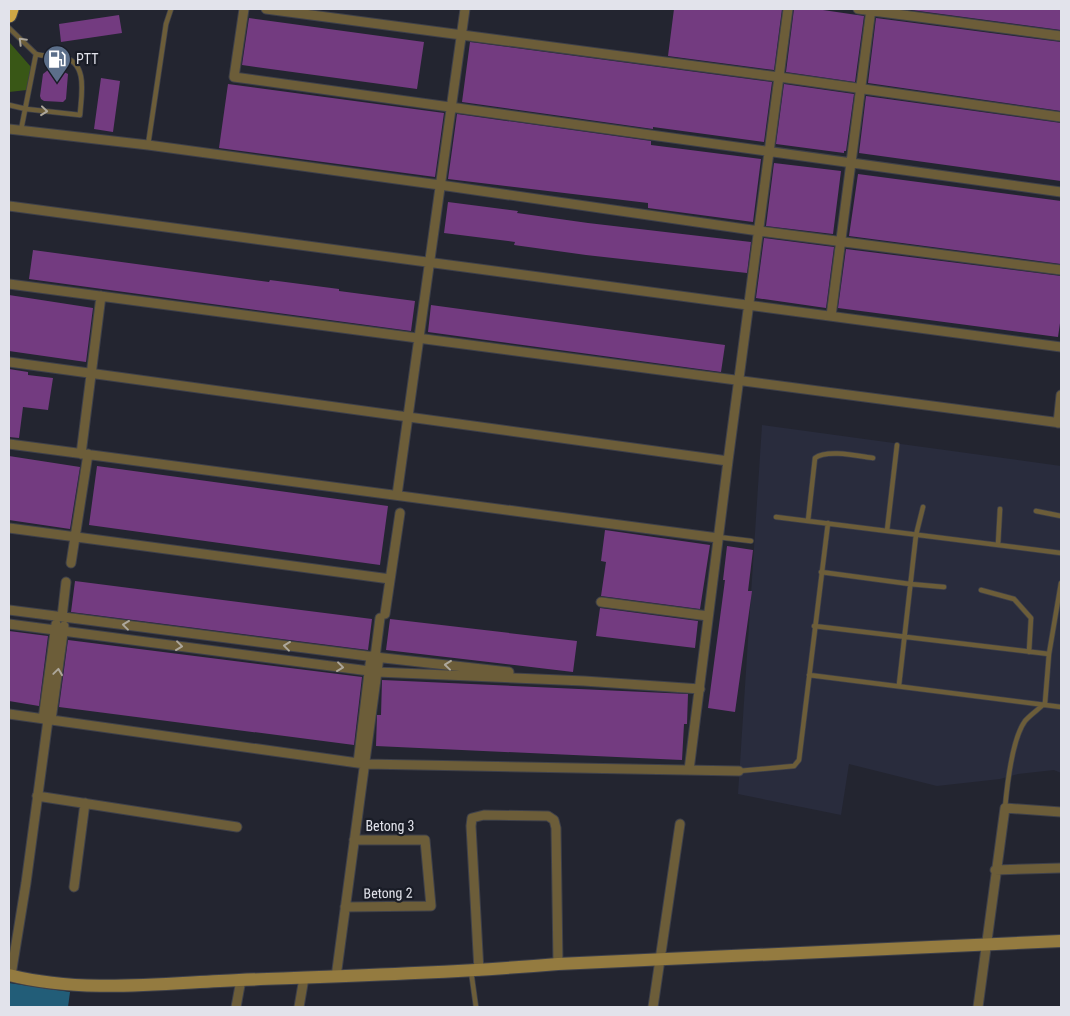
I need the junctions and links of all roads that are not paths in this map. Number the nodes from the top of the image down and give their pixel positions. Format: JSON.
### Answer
{"nodes":[{"id":1,"x":12,"y":9,"type":"edge"},
{"id":2,"x":171,"y":9,"type":"edge"},
{"id":3,"x":244,"y":9,"type":"edge"},
{"id":4,"x":266,"y":9,"type":"edge"},
{"id":5,"x":465,"y":9,"type":"edge"},
{"id":6,"x":788,"y":9,"type":"edge"},
{"id":7,"x":858,"y":9,"type":"edge"},
{"id":8,"x":871,"y":10,"type":"edge"},
{"id":9,"x":9,"y":15,"type":"edge"},
{"id":10,"x":9,"y":28,"type":"edge"},
{"id":11,"x":461,"y":34,"type":"junction"},
{"id":12,"x":1061,"y":36,"type":"edge"},
{"id":13,"x":36,"y":54,"type":"junction"},
{"id":14,"x":779,"y":77,"type":"junction"},
{"id":15,"x":860,"y":89,"type":"junction"},
{"id":16,"x":9,"y":105,"type":"edge"},
{"id":17,"x":452,"y":107,"type":"junction"},
{"id":18,"x":26,"y":109,"type":"junction"},
{"id":19,"x":1061,"y":117,"type":"edge"},
{"id":20,"x":9,"y":129,"type":"edge"},
{"id":21,"x":21,"y":130,"type":"junction"},
{"id":22,"x":148,"y":145,"type":"junction"},
{"id":23,"x":769,"y":151,"type":"junction"},
{"id":24,"x":851,"y":162,"type":"junction"},
{"id":25,"x":440,"y":185,"type":"junction"},
{"id":26,"x":1061,"y":192,"type":"edge"},
{"id":27,"x":9,"y":206,"type":"edge"},
{"id":28,"x":759,"y":231,"type":"junction"},
{"id":29,"x":840,"y":242,"type":"junction"},
{"id":30,"x":429,"y":263,"type":"junction"},
{"id":31,"x":1061,"y":270,"type":"edge"},
{"id":32,"x":9,"y":284,"type":"edge"},
{"id":33,"x":102,"y":296,"type":"junction"},
{"id":34,"x":749,"y":305,"type":"junction"},
{"id":35,"x":831,"y":316,"type":"junction"},
{"id":36,"x":419,"y":338,"type":"junction"},
{"id":37,"x":1061,"y":347,"type":"edge"},
{"id":38,"x":9,"y":362,"type":"edge"},
{"id":39,"x":91,"y":373,"type":"junction"},
{"id":40,"x":738,"y":380,"type":"junction"},
{"id":41,"x":1061,"y":395,"type":"edge"},
{"id":42,"x":408,"y":417,"type":"junction"},
{"id":43,"x":1060,"y":423,"type":"edge"},
{"id":44,"x":9,"y":444,"type":"edge"},
{"id":45,"x":897,"y":445,"type":"dead end"},
{"id":46,"x":84,"y":454,"type":"junction"},
{"id":47,"x":873,"y":458,"type":"dead end"},
{"id":48,"x":728,"y":461,"type":"junction"},
{"id":49,"x":397,"y":495,"type":"junction"},
{"id":50,"x":923,"y":508,"type":"dead end"},
{"id":51,"x":1000,"y":509,"type":"dead end"},
{"id":52,"x":1036,"y":511,"type":"dead end"},
{"id":53,"x":400,"y":513,"type":"dead end"},
{"id":54,"x":1061,"y":516,"type":"edge"},
{"id":55,"x":776,"y":517,"type":"dead end"},
{"id":56,"x":808,"y":520,"type":"junction"},
{"id":57,"x":828,"y":522,"type":"junction"},
{"id":58,"x":9,"y":528,"type":"edge"},
{"id":59,"x":887,"y":531,"type":"junction"},
{"id":60,"x":916,"y":535,"type":"junction"},
{"id":61,"x":718,"y":537,"type":"junction"},
{"id":62,"x":75,"y":538,"type":"junction"},
{"id":63,"x":751,"y":541,"type":"dead end"},
{"id":64,"x":998,"y":545,"type":"junction"},
{"id":65,"x":1061,"y":553,"type":"edge"},
{"id":66,"x":71,"y":563,"type":"dead end"},
{"id":67,"x":821,"y":572,"type":"junction"},
{"id":68,"x":390,"y":579,"type":"junction"},
{"id":69,"x":66,"y":582,"type":"dead end"},
{"id":70,"x":1061,"y":583,"type":"edge"},
{"id":71,"x":910,"y":584,"type":"junction"},
{"id":72,"x":944,"y":587,"type":"dead end"},
{"id":73,"x":981,"y":590,"type":"dead end"},
{"id":74,"x":601,"y":602,"type":"dead end"},
{"id":75,"x":9,"y":610,"type":"edge"},
{"id":76,"x":708,"y":616,"type":"junction"},
{"id":77,"x":61,"y":617,"type":"junction"},
{"id":78,"x":9,"y":624,"type":"edge"},
{"id":79,"x":814,"y":626,"type":"junction"},
{"id":80,"x":59,"y":630,"type":"junction"},
{"id":81,"x":905,"y":637,"type":"junction"},
{"id":82,"x":1029,"y":652,"type":"junction"},
{"id":83,"x":1050,"y":654,"type":"junction"},
{"id":84,"x":375,"y":657,"type":"junction"},
{"id":85,"x":373,"y":671,"type":"junction"},
{"id":86,"x":809,"y":674,"type":"junction"},
{"id":87,"x":584,"y":681,"type":"junction"},
{"id":88,"x":898,"y":685,"type":"junction"},
{"id":89,"x":700,"y":688,"type":"junction"},
{"id":90,"x":1045,"y":703,"type":"junction"},
{"id":91,"x":1061,"y":707,"type":"edge"},
{"id":92,"x":9,"y":714,"type":"edge"},
{"id":93,"x":47,"y":720,"type":"junction"},
{"id":94,"x":361,"y":764,"type":"junction"},
{"id":95,"x":689,"y":770,"type":"junction"},
{"id":96,"x":739,"y":771,"type":"joint"},
{"id":97,"x":37,"y":796,"type":"junction"},
{"id":98,"x":85,"y":803,"type":"junction"},
{"id":99,"x":1005,"y":808,"type":"junction"},
{"id":100,"x":1061,"y":812,"type":"edge"},
{"id":101,"x":680,"y":824,"type":"dead end"},
{"id":102,"x":237,"y":827,"type":"dead end"},
{"id":103,"x":354,"y":840,"type":"junction"},
{"id":104,"x":1061,"y":868,"type":"edge"},
{"id":105,"x":995,"y":870,"type":"junction"},
{"id":106,"x":74,"y":887,"type":"dead end"},
{"id":107,"x":431,"y":906,"type":"joint"},
{"id":108,"x":345,"y":907,"type":"junction"},
{"id":109,"x":1061,"y":941,"type":"edge"},
{"id":110,"x":986,"y":946,"type":"junction"},
{"id":111,"x":660,"y":960,"type":"junction"},
{"id":112,"x":558,"y":964,"type":"junction"},
{"id":113,"x":475,"y":971,"type":"junction"},
{"id":114,"x":10,"y":975,"type":"edge"},
{"id":115,"x":336,"y":977,"type":"junction"},
{"id":116,"x":304,"y":978,"type":"junction"},
{"id":117,"x":240,"y":980,"type":"junction"},
{"id":118,"x":236,"y":1007,"type":"edge"},
{"id":119,"x":299,"y":1007,"type":"edge"},
{"id":120,"x":476,"y":1007,"type":"edge"},
{"id":121,"x":653,"y":1007,"type":"edge"},
{"id":122,"x":978,"y":1007,"type":"edge"}],
"edges":[{"from":1,"to":9,"type":"highway"},
{"from":2,"to":22,"type":"lane"},
{"from":3,"to":17,"type":"street"},
{"from":4,"to":11,"type":"street"},
{"from":5,"to":11,"type":"street"},
{"from":6,"to":14,"type":"street"},
{"from":7,"to":8,"type":"street"},
{"from":8,"to":12,"type":"street"},
{"from":8,"to":15,"type":"street"},
{"from":13,"to":10,"type":"lane","one_way":true},
{"from":11,"to":14,"type":"street"},
{"from":11,"to":17,"type":"street"},
{"from":13,"to":18,"type":"lane"},
{"from":18,"to":13,"type":"lane","one_way":true},
{"from":14,"to":15,"type":"street"},
{"from":14,"to":23,"type":"street"},
{"from":15,"to":19,"type":"street"},
{"from":15,"to":24,"type":"street"},
{"from":16,"to":18,"type":"lane"},
{"from":17,"to":23,"type":"street"},
{"from":17,"to":25,"type":"street"},
{"from":18,"to":21,"type":"lane"},
{"from":20,"to":21,"type":"street"},
{"from":21,"to":22,"type":"street"},
{"from":22,"to":25,"type":"street"},
{"from":23,"to":24,"type":"street"},
{"from":23,"to":28,"type":"street"},
{"from":24,"to":26,"type":"street"},
{"from":24,"to":29,"type":"street"},
{"from":25,"to":28,"type":"street"},
{"from":25,"to":30,"type":"street"},
{"from":27,"to":30,"type":"street"},
{"from":28,"to":29,"type":"street"},
{"from":28,"to":34,"type":"street"},
{"from":29,"to":31,"type":"street"},
{"from":29,"to":35,"type":"street"},
{"from":30,"to":34,"type":"street"},
{"from":30,"to":36,"type":"street"},
{"from":32,"to":33,"type":"street"},
{"from":33,"to":36,"type":"street"},
{"from":33,"to":39,"type":"street"},
{"from":34,"to":35,"type":"street"},
{"from":34,"to":40,"type":"street"},
{"from":35,"to":37,"type":"street"},
{"from":36,"to":40,"type":"street"},
{"from":36,"to":42,"type":"street"},
{"from":38,"to":39,"type":"street"},
{"from":39,"to":42,"type":"street"},
{"from":39,"to":46,"type":"street"},
{"from":40,"to":43,"type":"street"},
{"from":40,"to":48,"type":"street"},
{"from":41,"to":43,"type":"street"},
{"from":42,"to":48,"type":"street"},
{"from":42,"to":49,"type":"street"},
{"from":44,"to":46,"type":"street"},
{"from":45,"to":59,"type":"lane"},
{"from":46,"to":49,"type":"street"},
{"from":46,"to":62,"type":"street"},
{"from":47,"to":56,"type":"lane"},
{"from":48,"to":61,"type":"street"},
{"from":49,"to":61,"type":"street"},
{"from":50,"to":60,"type":"lane"},
{"from":51,"to":64,"type":"lane"},
{"from":52,"to":54,"type":"lane"},
{"from":53,"to":68,"type":"street"},
{"from":55,"to":56,"type":"lane"},
{"from":56,"to":57,"type":"lane"},
{"from":57,"to":59,"type":"lane"},
{"from":57,"to":67,"type":"lane"},
{"from":58,"to":62,"type":"street"},
{"from":59,"to":60,"type":"lane"},
{"from":60,"to":64,"type":"lane"},
{"from":60,"to":71,"type":"lane"},
{"from":61,"to":63,"type":"lane"},
{"from":61,"to":76,"type":"street"},
{"from":62,"to":66,"type":"street"},
{"from":62,"to":68,"type":"street"},
{"from":64,"to":65,"type":"lane"},
{"from":67,"to":71,"type":"lane"},
{"from":67,"to":79,"type":"lane"},
{"from":68,"to":84,"type":"street"},
{"from":69,"to":77,"type":"street"},
{"from":70,"to":83,"type":"lane"},
{"from":71,"to":72,"type":"lane"},
{"from":71,"to":81,"type":"lane"},
{"from":73,"to":82,"type":"lane"},
{"from":74,"to":76,"type":"street"},
{"from":75,"to":77,"type":"street"},
{"from":76,"to":89,"type":"street"},
{"from":77,"to":80,"type":"street"},
{"from":84,"to":77,"type":"street","one_way":true},
{"from":78,"to":80,"type":"street"},
{"from":79,"to":81,"type":"lane"},
{"from":79,"to":86,"type":"lane"},
{"from":80,"to":85,"type":"street","one_way":true},
{"from":80,"to":93,"type":"street"},
{"from":81,"to":82,"type":"lane"},
{"from":81,"to":88,"type":"lane"},
{"from":82,"to":83,"type":"lane"},
{"from":83,"to":90,"type":"lane"},
{"from":84,"to":85,"type":"street"},
{"from":87,"to":84,"type":"street","one_way":true},
{"from":85,"to":87,"type":"street"},
{"from":85,"to":94,"type":"street"},
{"from":86,"to":88,"type":"lane"},
{"from":86,"to":96,"type":"lane"},
{"from":87,"to":89,"type":"street"},
{"from":88,"to":90,"type":"lane"},
{"from":89,"to":95,"type":"street"},
{"from":90,"to":91,"type":"lane"},
{"from":90,"to":99,"type":"lane"},
{"from":92,"to":93,"type":"street"},
{"from":93,"to":94,"type":"street"},
{"from":93,"to":97,"type":"street"},
{"from":94,"to":95,"type":"street"},
{"from":94,"to":103,"type":"street"},
{"from":95,"to":96,"type":"street"},
{"from":97,"to":98,"type":"street"},
{"from":97,"to":114,"type":"street"},
{"from":98,"to":102,"type":"street"},
{"from":98,"to":106,"type":"street"},
{"from":99,"to":100,"type":"street"},
{"from":99,"to":105,"type":"street"},
{"from":101,"to":111,"type":"street"},
{"from":103,"to":107,"type":"street","name":"Betong 3"},
{"from":103,"to":108,"type":"street"},
{"from":104,"to":105,"type":"street"},
{"from":105,"to":110,"type":"street"},
{"from":107,"to":108,"type":"street","name":"Betong 2"},
{"from":108,"to":115,"type":"street"},
{"from":109,"to":110,"type":"street"},
{"from":110,"to":111,"type":"street"},
{"from":110,"to":122,"type":"street"},
{"from":111,"to":112,"type":"street"},
{"from":111,"to":121,"type":"street"},
{"from":112,"to":113,"type":"street"},
{"from":112,"to":113,"type":"street"},
{"from":113,"to":115,"type":"street"},
{"from":113,"to":120,"type":"lane"},
{"from":114,"to":117,"type":"street"},
{"from":115,"to":116,"type":"street"},
{"from":116,"to":117,"type":"street"},
{"from":116,"to":119,"type":"street"},
{"from":117,"to":118,"type":"street"}]}
